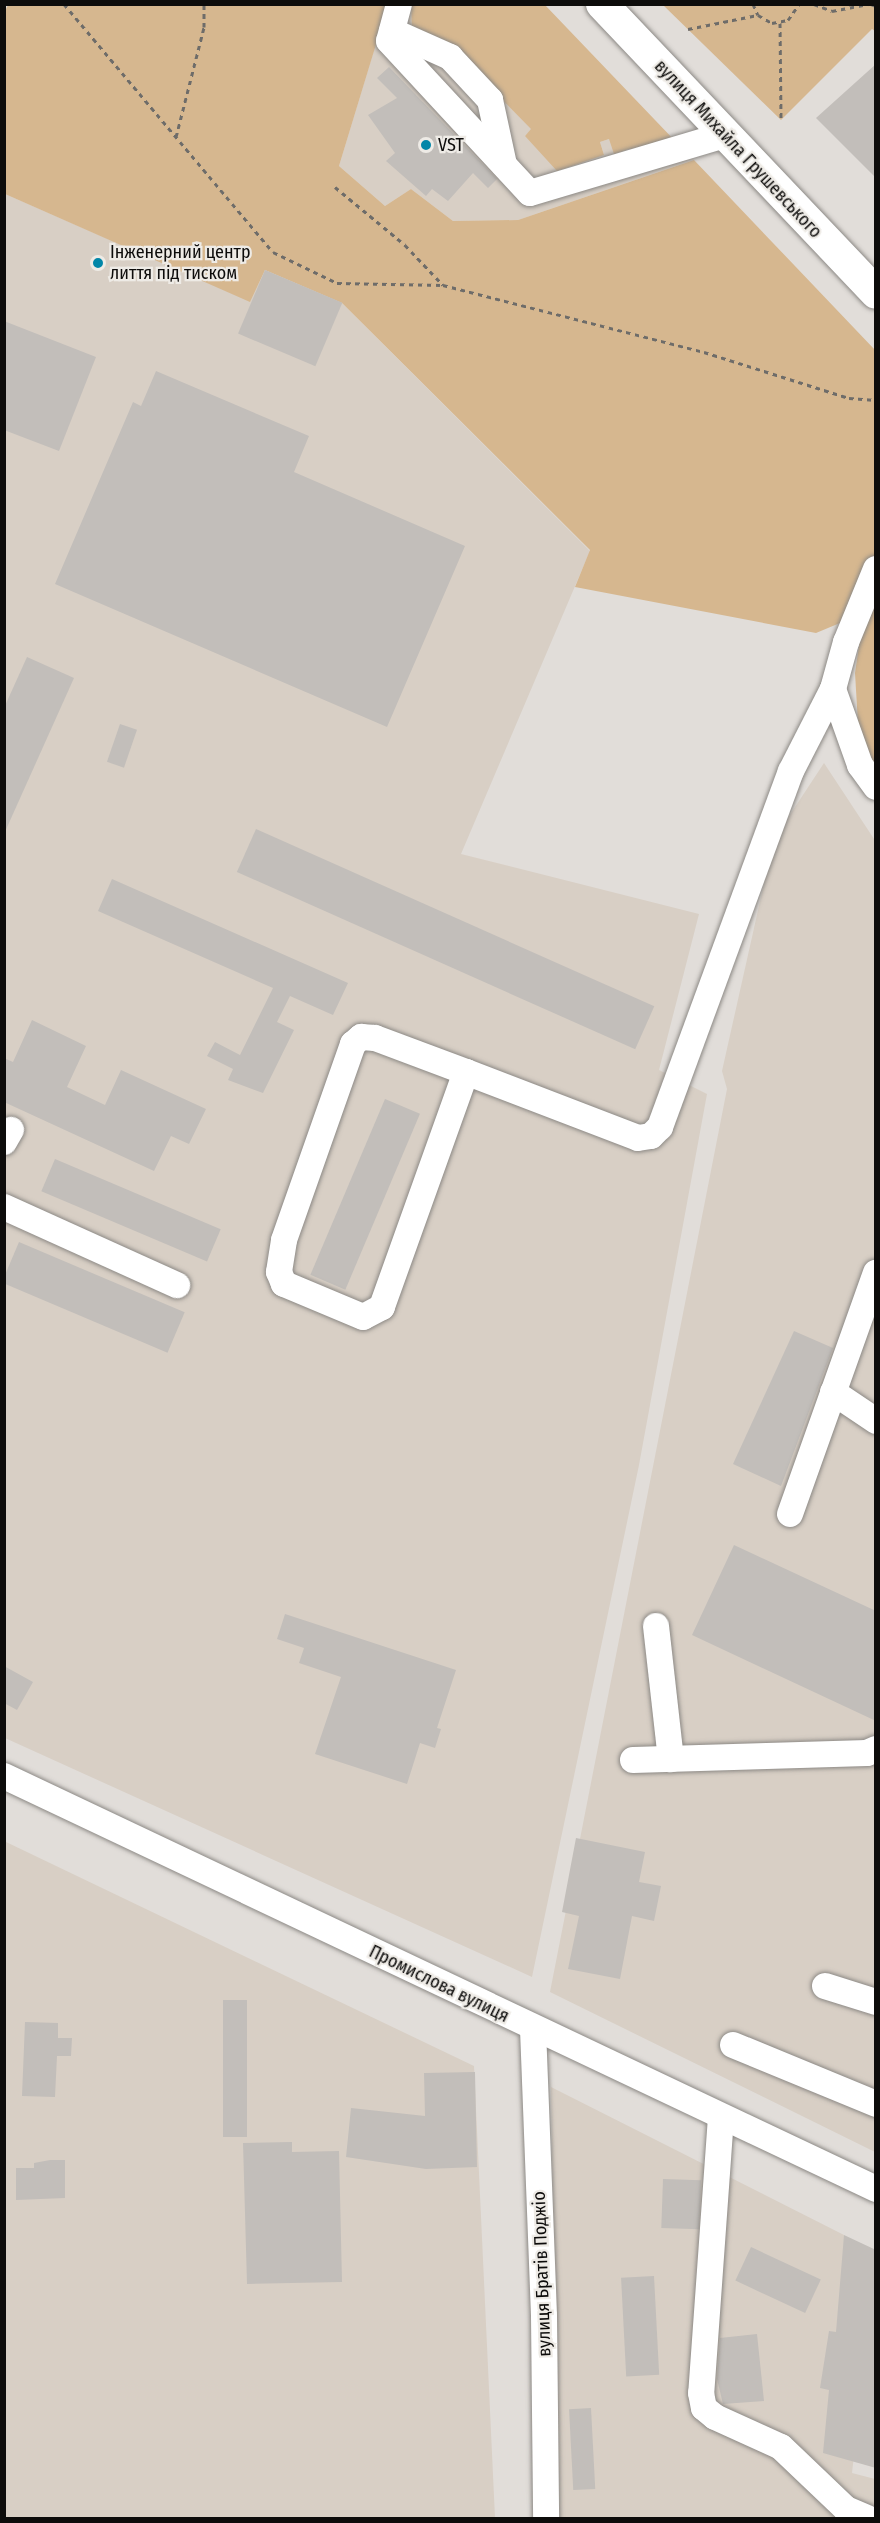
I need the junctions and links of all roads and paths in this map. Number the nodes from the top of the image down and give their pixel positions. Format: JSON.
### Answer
{"nodes":[{"id":1,"x":64,"y":4,"type":"edge"},
{"id":2,"x":204,"y":4,"type":"edge"},
{"id":3,"x":399,"y":4,"type":"edge"},
{"id":4,"x":602,"y":4,"type":"edge"},
{"id":5,"x":753,"y":4,"type":"edge"},
{"id":6,"x":800,"y":4,"type":"edge"},
{"id":7,"x":814,"y":4,"type":"edge"},
{"id":8,"x":870,"y":4,"type":"edge"},
{"id":9,"x":876,"y":6,"type":"edge"},
{"id":10,"x":758,"y":15,"type":"junction"},
{"id":11,"x":780,"y":23,"type":"junction"},
{"id":12,"x":688,"y":29,"type":"dead end"},
{"id":13,"x":392,"y":31,"type":"junction"},
{"id":14,"x":781,"y":120,"type":"dead end"},
{"id":15,"x":725,"y":135,"type":"junction"},
{"id":16,"x":176,"y":137,"type":"junction"},
{"id":17,"x":505,"y":166,"type":"junction"},
{"id":18,"x":335,"y":187,"type":"dead end"},
{"id":19,"x":443,"y":285,"type":"junction"},
{"id":20,"x":876,"y":293,"type":"edge"},
{"id":21,"x":876,"y":400,"type":"edge"},
{"id":22,"x":876,"y":569,"type":"edge"},
{"id":23,"x":833,"y":689,"type":"junction"},
{"id":24,"x":876,"y":787,"type":"edge"},
{"id":25,"x":466,"y":1072,"type":"junction"},
{"id":26,"x":4,"y":1207,"type":"edge"},
{"id":27,"x":876,"y":1273,"type":"edge"},
{"id":28,"x":177,"y":1285,"type":"dead end"},
{"id":29,"x":833,"y":1392,"type":"junction"},
{"id":30,"x":876,"y":1421,"type":"edge"},
{"id":31,"x":790,"y":1514,"type":"dead end"},
{"id":32,"x":656,"y":1626,"type":"dead end"},
{"id":33,"x":876,"y":1749,"type":"edge"},
{"id":34,"x":671,"y":1759,"type":"junction"},
{"id":35,"x":633,"y":1760,"type":"dead end"},
{"id":36,"x":4,"y":1776,"type":"edge"},
{"id":37,"x":825,"y":1986,"type":"dead end"},
{"id":38,"x":876,"y":2002,"type":"edge"},
{"id":39,"x":533,"y":2030,"type":"junction"},
{"id":40,"x":733,"y":2045,"type":"dead end"},
{"id":41,"x":876,"y":2104,"type":"edge"},
{"id":42,"x":721,"y":2117,"type":"junction"},
{"id":43,"x":876,"y":2189,"type":"edge"},
{"id":44,"x":546,"y":2518,"type":"edge"},
{"id":45,"x":867,"y":2518,"type":"edge"}],
"edges":[{"from":1,"to":16,"type":"path"},
{"from":2,"to":16,"type":"path"},
{"from":3,"to":13,"type":"street"},
{"from":4,"to":15,"type":"main road","name":"вулиця Михайла Грушевського"},
{"from":5,"to":10,"type":"path"},
{"from":6,"to":11,"type":"path"},
{"from":7,"to":8,"type":"path"},
{"from":8,"to":9,"type":"path"},
{"from":10,"to":11,"type":"path"},
{"from":10,"to":12,"type":"path"},
{"from":11,"to":14,"type":"path"},
{"from":13,"to":17,"type":"street"},
{"from":13,"to":17,"type":"street"},
{"from":15,"to":17,"type":"street"},
{"from":15,"to":20,"type":"main road","name":"вулиця Михайла Грушевського"},
{"from":16,"to":19,"type":"path"},
{"from":18,"to":19,"type":"path"},
{"from":19,"to":21,"type":"path"},
{"from":22,"to":23,"type":"street"},
{"from":23,"to":24,"type":"street"},
{"from":23,"to":25,"type":"street"},
{"from":25,"to":25,"type":"street"},
{"from":26,"to":28,"type":"street"},
{"from":27,"to":29,"type":"street"},
{"from":29,"to":30,"type":"street"},
{"from":29,"to":31,"type":"street"},
{"from":32,"to":34,"type":"street"},
{"from":33,"to":34,"type":"street"},
{"from":34,"to":35,"type":"street"},
{"from":36,"to":39,"type":"street","name":"Промислова вулиця"},
{"from":37,"to":38,"type":"street"},
{"from":39,"to":42,"type":"street","name":"Промислова вулиця"},
{"from":39,"to":44,"type":"street","name":"вулиця Братів Поджіо"},
{"from":40,"to":41,"type":"street"},
{"from":42,"to":43,"type":"street","name":"Промислова вулиця"},
{"from":42,"to":45,"type":"street"}]}
